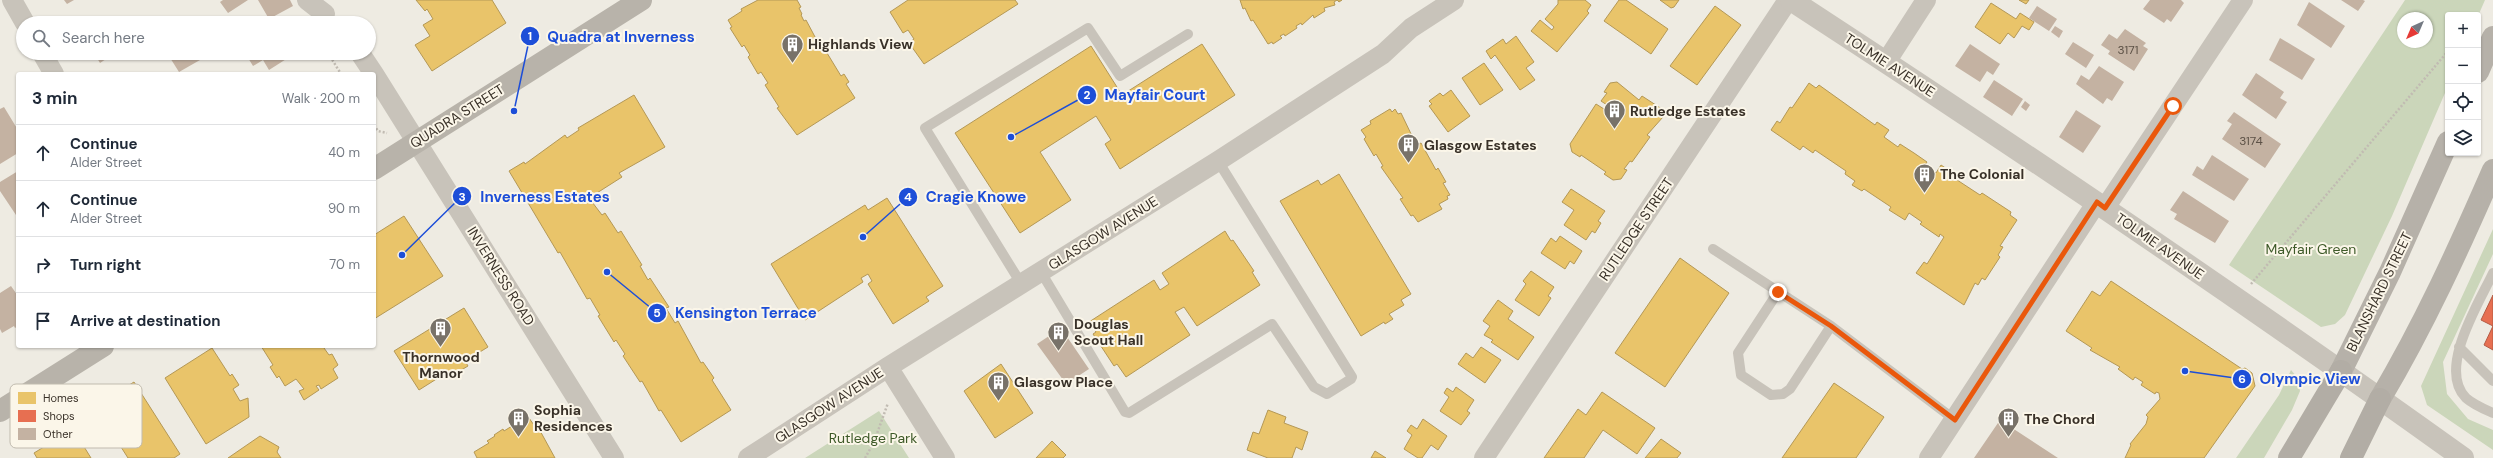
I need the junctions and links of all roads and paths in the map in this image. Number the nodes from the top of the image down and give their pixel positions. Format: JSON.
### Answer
{"nodes":[{"id":1,"x":12,"y":0,"type":"edge"},
{"id":2,"x":307,"y":0,"type":"edge"},
{"id":3,"x":641,"y":0,"type":"edge"},
{"id":4,"x":1454,"y":0,"type":"edge"},
{"id":5,"x":1788,"y":0,"type":"edge"},
{"id":6,"x":1791,"y":0,"type":"edge"},
{"id":7,"x":1926,"y":0,"type":"edge"},
{"id":8,"x":2243,"y":0,"type":"edge"},
{"id":9,"x":324,"y":14,"type":"dead end"},
{"id":10,"x":21,"y":16,"type":"edge"},
{"id":11,"x":1188,"y":34,"type":"dead end"},
{"id":12,"x":2493,"y":37,"type":"edge"},
{"id":13,"x":2445,"y":55,"type":"edge"},
{"id":14,"x":46,"y":60,"type":"edge"},
{"id":15,"x":332,"y":60,"type":"edge"},
{"id":16,"x":365,"y":60,"type":"edge"},
{"id":17,"x":1886,"y":62,"type":"junction"},
{"id":18,"x":2481,"y":65,"type":"edge"},
{"id":19,"x":53,"y":72,"type":"edge"},
{"id":20,"x":340,"y":72,"type":"edge"},
{"id":21,"x":373,"y":72,"type":"edge"},
{"id":22,"x":376,"y":77,"type":"edge"},
{"id":23,"x":417,"y":141,"type":"junction"},
{"id":24,"x":2445,"y":149,"type":"edge"},
{"id":25,"x":1218,"y":161,"type":"junction"},
{"id":26,"x":376,"y":168,"type":"edge"},
{"id":27,"x":2492,"y":175,"type":"edge"},
{"id":28,"x":2101,"y":205,"type":"junction"},
{"id":29,"x":1713,"y":249,"type":"dead end"},
{"id":30,"x":1041,"y":272,"type":"junction"},
{"id":31,"x":2493,"y":273,"type":"edge"},
{"id":32,"x":1022,"y":285,"type":"junction"},
{"id":33,"x":1778,"y":292,"type":"junction"},
{"id":34,"x":2238,"y":300,"type":"junction"},
{"id":35,"x":1831,"y":326,"type":"junction"},
{"id":36,"x":2459,"y":347,"type":"junction"},
{"id":37,"x":99,"y":348,"type":"edge"},
{"id":38,"x":888,"y":367,"type":"junction"},
{"id":39,"x":2341,"y":371,"type":"junction"},
{"id":40,"x":2493,"y":380,"type":"edge"},
{"id":41,"x":42,"y":384,"type":"edge"},
{"id":42,"x":902,"y":390,"type":"junction"},
{"id":43,"x":2380,"y":399,"type":"junction"},
{"id":44,"x":10,"y":405,"type":"edge"},
{"id":45,"x":0,"y":411,"type":"edge"},
{"id":46,"x":2493,"y":413,"type":"edge"},
{"id":47,"x":1955,"y":420,"type":"junction"},
{"id":48,"x":614,"y":458,"type":"edge"},
{"id":49,"x":748,"y":458,"type":"edge"},
{"id":50,"x":865,"y":458,"type":"edge"},
{"id":51,"x":945,"y":458,"type":"edge"},
{"id":52,"x":1484,"y":458,"type":"edge"},
{"id":53,"x":1929,"y":458,"type":"edge"},
{"id":54,"x":2289,"y":458,"type":"edge"},
{"id":55,"x":2351,"y":458,"type":"edge"},
{"id":56,"x":2463,"y":458,"type":"edge"}],
"edges":[{"from":1,"to":10,"type":"street"},
{"from":2,"to":9,"type":"street"},
{"from":3,"to":23,"type":"main road","name":"QUADRA STREET"},
{"from":4,"to":25,"type":"street","name":"GLASGOW AVENUE"},
{"from":5,"to":52,"type":"street","name":"RUTLEDGE STREET"},
{"from":6,"to":17,"type":"street","name":"TOLMIE AVENUE"},
{"from":7,"to":17,"type":"street"},
{"from":8,"to":28,"type":"street"},
{"from":11,"to":32,"type":"lane"},
{"from":12,"to":18,"type":"main road"},
{"from":13,"to":34,"type":"path"},
{"from":14,"to":19,"type":"street"},
{"from":15,"to":20,"type":"path"},
{"from":16,"to":21,"type":"street","name":"INVERNESS ROAD"},
{"from":17,"to":28,"type":"street","name":"TOLMIE AVENUE"},
{"from":22,"to":23,"type":"street","name":"INVERNESS ROAD"},
{"from":23,"to":26,"type":"main road","name":"QUADRA STREET"},
{"from":23,"to":48,"type":"street","name":"INVERNESS ROAD"},
{"from":24,"to":39,"type":"main road","name":"BLANSHARD STREET"},
{"from":25,"to":30,"type":"street","name":"GLASGOW AVENUE"},
{"from":25,"to":30,"type":"lane"},
{"from":27,"to":43,"type":"main road"},
{"from":28,"to":34,"type":"street","name":"TOLMIE AVENUE"},
{"from":28,"to":47,"type":"street"},
{"from":29,"to":33,"type":"lane"},
{"from":30,"to":32,"type":"street","name":"GLASGOW AVENUE"},
{"from":31,"to":36,"type":"lane"},
{"from":32,"to":38,"type":"street","name":"GLASGOW AVENUE"},
{"from":33,"to":35,"type":"lane"},
{"from":33,"to":35,"type":"lane"},
{"from":34,"to":39,"type":"street","name":"TOLMIE AVENUE"},
{"from":35,"to":47,"type":"lane"},
{"from":36,"to":40,"type":"lane"},
{"from":36,"to":46,"type":"lane"},
{"from":37,"to":41,"type":"main road"},
{"from":38,"to":42,"type":"street"},
{"from":38,"to":49,"type":"street","name":"GLASGOW AVENUE"},
{"from":39,"to":43,"type":"street","name":"TOLMIE AVENUE"},
{"from":39,"to":54,"type":"highway","name":"BLANSHARD STREET"},
{"from":42,"to":50,"type":"path"},
{"from":42,"to":51,"type":"street"},
{"from":43,"to":55,"type":"highway"},
{"from":43,"to":56,"type":"street","name":"TOLMIE AVENUE"},
{"from":44,"to":45,"type":"main road"},
{"from":47,"to":53,"type":"street"}]}
